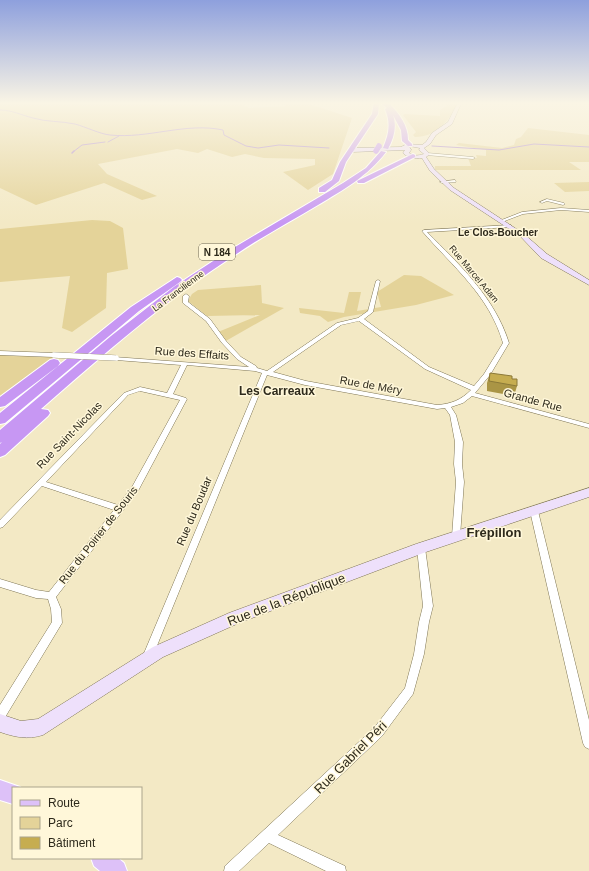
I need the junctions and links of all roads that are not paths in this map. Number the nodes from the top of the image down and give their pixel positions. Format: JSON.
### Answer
{"nodes":[{"id":1,"x":357,"y":143,"type":"edge"},
{"id":2,"x":384,"y":143,"type":"edge"},
{"id":3,"x":387,"y":143,"type":"edge"},
{"id":4,"x":407,"y":143,"type":"edge"},
{"id":5,"x":427,"y":143,"type":"edge"},
{"id":6,"x":420,"y":146,"type":"junction"},
{"id":7,"x":383,"y":149,"type":"junction"},
{"id":8,"x":352,"y":150,"type":"junction"},
{"id":9,"x":416,"y":153,"type":"junction"},
{"id":10,"x":473,"y":158,"type":"dead end"},
{"id":11,"x":442,"y":182,"type":"junction"},
{"id":12,"x":455,"y":182,"type":"dead end"},
{"id":13,"x":542,"y":202,"type":"dead end"},
{"id":14,"x":304,"y":203,"type":"junction"},
{"id":15,"x":316,"y":203,"type":"junction"},
{"id":16,"x":575,"y":209,"type":"junction"},
{"id":17,"x":589,"y":211,"type":"edge"},
{"id":18,"x":501,"y":221,"type":"junction"},
{"id":19,"x":510,"y":226,"type":"junction"},
{"id":20,"x":378,"y":281,"type":"dead end"},
{"id":21,"x":589,"y":283,"type":"edge"},
{"id":22,"x":186,"y":296,"type":"dead end"},
{"id":23,"x":135,"y":309,"type":"junction"},
{"id":24,"x":150,"y":312,"type":"junction"},
{"id":25,"x":360,"y":319,"type":"junction"},
{"id":26,"x":0,"y":353,"type":"edge"},
{"id":27,"x":185,"y":363,"type":"junction"},
{"id":28,"x":255,"y":368,"type":"junction"},
{"id":29,"x":267,"y":373,"type":"junction"},
{"id":30,"x":473,"y":391,"type":"junction"},
{"id":31,"x":169,"y":394,"type":"junction"},
{"id":32,"x":0,"y":404,"type":"edge"},
{"id":33,"x":448,"y":408,"type":"junction"},
{"id":34,"x":0,"y":420,"type":"edge"},
{"id":35,"x":589,"y":426,"type":"edge"},
{"id":36,"x":0,"y":438,"type":"edge"},
{"id":37,"x":0,"y":452,"type":"edge"},
{"id":38,"x":41,"y":483,"type":"junction"},
{"id":39,"x":589,"y":492,"type":"edge"},
{"id":40,"x":119,"y":508,"type":"junction"},
{"id":41,"x":534,"y":511,"type":"junction"},
{"id":42,"x":0,"y":525,"type":"edge"},
{"id":43,"x":456,"y":536,"type":"junction"},
{"id":44,"x":421,"y":548,"type":"junction"},
{"id":45,"x":0,"y":583,"type":"edge"},
{"id":46,"x":52,"y":596,"type":"junction"},
{"id":47,"x":146,"y":660,"type":"junction"},
{"id":48,"x":1,"y":722,"type":"edge"},
{"id":49,"x":589,"y":742,"type":"edge"},
{"id":50,"x":0,"y":790,"type":"edge"},
{"id":51,"x":12,"y":794,"type":"edge"},
{"id":52,"x":268,"y":836,"type":"junction"},
{"id":53,"x":103,"y":859,"type":"edge"},
{"id":54,"x":116,"y":871,"type":"edge"},
{"id":55,"x":230,"y":871,"type":"edge"},
{"id":56,"x":340,"y":871,"type":"edge"}],
"edges":[{"from":1,"to":8,"type":"highway"},
{"from":2,"to":7,"type":"highway","name":"La Francilienne","number":"N 184"},
{"from":3,"to":7,"type":"highway","name":"La Francilienne","number":"N 184"},
{"from":4,"to":9,"type":"highway"},
{"from":5,"to":6,"type":"street"},
{"from":6,"to":9,"type":"street"},
{"from":6,"to":9,"type":"street"},
{"from":7,"to":8,"type":"street"},
{"from":7,"to":9,"type":"street"},
{"from":7,"to":14,"type":"highway","name":"La Francilienne","number":"N 184"},
{"from":7,"to":15,"type":"highway","name":"La Francilienne","number":"N 184"},
{"from":8,"to":14,"type":"highway"},
{"from":9,"to":10,"type":"street"},
{"from":9,"to":11,"type":"street"},
{"from":9,"to":15,"type":"highway"},
{"from":11,"to":12,"type":"street"},
{"from":11,"to":18,"type":"street"},
{"from":13,"to":16,"type":"street"},
{"from":14,"to":23,"type":"highway","name":"La Francilienne","number":"N 184"},
{"from":15,"to":24,"type":"highway","name":"La Francilienne","number":"N 184"},
{"from":16,"to":17,"type":"street"},
{"from":16,"to":18,"type":"street"},
{"from":18,"to":19,"type":"street"},
{"from":19,"to":21,"type":"street"},
{"from":19,"to":30,"type":"street","name":"Rue Marcel Adam"},
{"from":20,"to":25,"type":"street"},
{"from":22,"to":28,"type":"street"},
{"from":23,"to":32,"type":"highway"},
{"from":23,"to":34,"type":"highway","name":"La Francilienne","number":"N 184"},
{"from":24,"to":36,"type":"highway","name":"La Francilienne","number":"N 184"},
{"from":24,"to":37,"type":"highway"},
{"from":25,"to":29,"type":"street"},
{"from":25,"to":30,"type":"street","name":"Grande Rue"},
{"from":26,"to":27,"type":"street","name":"Rue des Effaits","bridge":true},
{"from":27,"to":28,"type":"street","name":"Rue des Effaits"},
{"from":27,"to":31,"type":"street"},
{"from":28,"to":29,"type":"street","name":"Rue des Effaits"},
{"from":29,"to":33,"type":"street","name":"Rue de Méry"},
{"from":29,"to":47,"type":"street","name":"Rue du Boudar"},
{"from":30,"to":33,"type":"street"},
{"from":30,"to":35,"type":"street","name":"Grande Rue"},
{"from":31,"to":38,"type":"street","name":"Rue Saint-Nicolas"},
{"from":31,"to":40,"type":"street","name":"Rue du Poirier de Souris"},
{"from":33,"to":43,"type":"street"},
{"from":38,"to":40,"type":"street"},
{"from":38,"to":42,"type":"street","name":"Rue Saint-Nicolas"},
{"from":39,"to":41,"type":"street","name":"Rue de la République"},
{"from":40,"to":46,"type":"street","name":"Rue du Poirier de Souris"},
{"from":41,"to":43,"type":"street","name":"Rue de la République"},
{"from":41,"to":49,"type":"street"},
{"from":43,"to":44,"type":"street","name":"Rue de la République"},
{"from":44,"to":47,"type":"street","name":"Rue de la République"},
{"from":44,"to":52,"type":"street","name":"Rue Gabriel Péri"},
{"from":45,"to":46,"type":"street"},
{"from":46,"to":48,"type":"street","name":"Rue du Poirier de Souris"},
{"from":47,"to":48,"type":"street","name":"Rue de la République"},
{"from":50,"to":51,"type":"main road"},
{"from":52,"to":55,"type":"street","name":"Rue Gabriel Péri"},
{"from":52,"to":56,"type":"street"},
{"from":53,"to":54,"type":"main road"}]}
